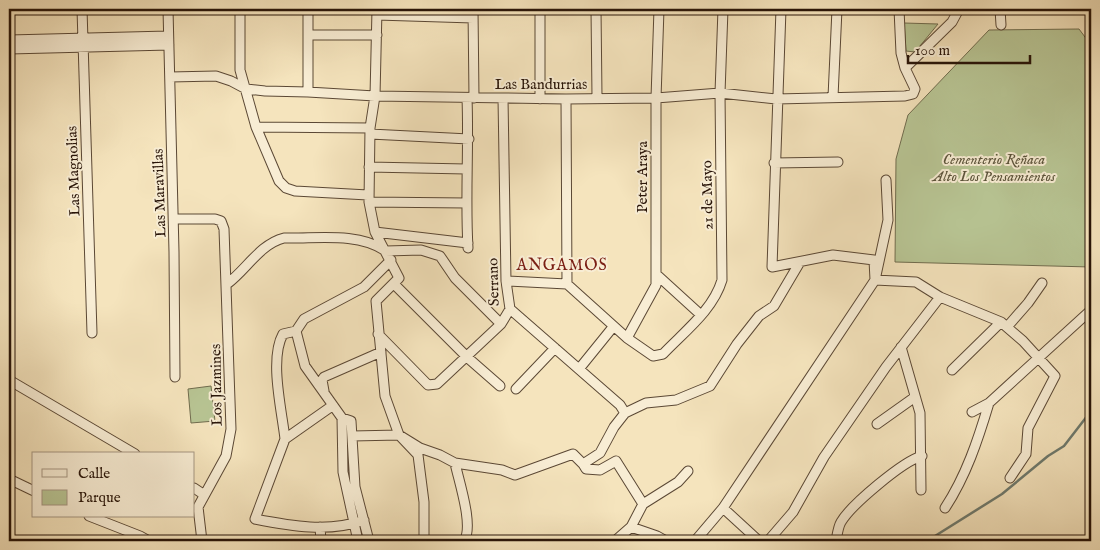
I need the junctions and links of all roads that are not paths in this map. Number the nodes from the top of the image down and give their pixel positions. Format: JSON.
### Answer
{"nodes":[{"id":1,"x":82,"y":9,"type":"edge"},
{"id":2,"x":168,"y":9,"type":"edge"},
{"id":3,"x":240,"y":9,"type":"edge"},
{"id":4,"x":308,"y":9,"type":"edge"},
{"id":5,"x":540,"y":9,"type":"edge"},
{"id":6,"x":596,"y":9,"type":"edge"},
{"id":7,"x":659,"y":9,"type":"edge"},
{"id":8,"x":723,"y":9,"type":"edge"},
{"id":9,"x":781,"y":9,"type":"edge"},
{"id":10,"x":837,"y":9,"type":"edge"},
{"id":11,"x":899,"y":9,"type":"edge"},
{"id":12,"x":959,"y":9,"type":"edge"},
{"id":13,"x":1000,"y":9,"type":"edge"},
{"id":14,"x":377,"y":12,"type":"edge"},
{"id":15,"x":473,"y":13,"type":"edge"},
{"id":16,"x":1001,"y":25,"type":"dead end"},
{"id":17,"x":377,"y":35,"type":"junction"},
{"id":18,"x":308,"y":36,"type":"junction"},
{"id":19,"x":9,"y":40,"type":"edge"},
{"id":20,"x":168,"y":41,"type":"junction"},
{"id":21,"x":83,"y":43,"type":"junction"},
{"id":22,"x":9,"y":49,"type":"edge"},
{"id":23,"x":904,"y":68,"type":"junction"},
{"id":24,"x":170,"y":77,"type":"junction"},
{"id":25,"x":246,"y":89,"type":"junction"},
{"id":26,"x":308,"y":92,"type":"junction"},
{"id":27,"x":720,"y":92,"type":"junction"},
{"id":28,"x":375,"y":96,"type":"junction"},
{"id":29,"x":834,"y":97,"type":"junction"},
{"id":30,"x":471,"y":98,"type":"junction"},
{"id":31,"x":503,"y":98,"type":"junction"},
{"id":32,"x":597,"y":98,"type":"junction"},
{"id":33,"x":656,"y":98,"type":"junction"},
{"id":34,"x":540,"y":99,"type":"junction"},
{"id":35,"x":566,"y":99,"type":"junction"},
{"id":36,"x":776,"y":99,"type":"junction"},
{"id":37,"x":256,"y":127,"type":"junction"},
{"id":38,"x":370,"y":131,"type":"junction"},
{"id":39,"x":468,"y":140,"type":"junction"},
{"id":40,"x":838,"y":162,"type":"dead end"},
{"id":41,"x":774,"y":163,"type":"junction"},
{"id":42,"x":369,"y":167,"type":"junction"},
{"id":43,"x":466,"y":170,"type":"junction"},
{"id":44,"x":886,"y":180,"type":"dead end"},
{"id":45,"x":369,"y":199,"type":"junction"},
{"id":46,"x":466,"y":203,"type":"junction"},
{"id":47,"x":174,"y":219,"type":"junction"},
{"id":48,"x":375,"y":232,"type":"junction"},
{"id":49,"x":386,"y":251,"type":"junction"},
{"id":50,"x":391,"y":260,"type":"junction"},
{"id":51,"x":800,"y":262,"type":"junction"},
{"id":52,"x":656,"y":274,"type":"junction"},
{"id":53,"x":874,"y":280,"type":"junction"},
{"id":54,"x":506,"y":281,"type":"junction"},
{"id":55,"x":1042,"y":283,"type":"dead end"},
{"id":56,"x":227,"y":284,"type":"junction"},
{"id":57,"x":394,"y":284,"type":"junction"},
{"id":58,"x":567,"y":284,"type":"junction"},
{"id":59,"x":940,"y":297,"type":"junction"},
{"id":60,"x":510,"y":309,"type":"junction"},
{"id":61,"x":1091,"y":310,"type":"edge"},
{"id":62,"x":701,"y":314,"type":"junction"},
{"id":63,"x":501,"y":324,"type":"junction"},
{"id":64,"x":1004,"y":324,"type":"junction"},
{"id":65,"x":613,"y":327,"type":"junction"},
{"id":66,"x":296,"y":331,"type":"junction"},
{"id":67,"x":92,"y":333,"type":"dead end"},
{"id":68,"x":378,"y":334,"type":"junction"},
{"id":69,"x":627,"y":338,"type":"junction"},
{"id":70,"x":901,"y":347,"type":"junction"},
{"id":71,"x":555,"y":348,"type":"junction"},
{"id":72,"x":381,"y":352,"type":"junction"},
{"id":73,"x":468,"y":358,"type":"junction"},
{"id":74,"x":1038,"y":359,"type":"junction"},
{"id":75,"x":579,"y":369,"type":"junction"},
{"id":76,"x":952,"y":370,"type":"dead end"},
{"id":77,"x":175,"y":377,"type":"dead end"},
{"id":78,"x":9,"y":380,"type":"edge"},
{"id":79,"x":500,"y":386,"type":"dead end"},
{"id":80,"x":516,"y":389,"type":"dead end"},
{"id":81,"x":325,"y":394,"type":"junction"},
{"id":82,"x":916,"y":397,"type":"junction"},
{"id":83,"x":989,"y":404,"type":"junction"},
{"id":84,"x":332,"y":406,"type":"junction"},
{"id":85,"x":972,"y":412,"type":"dead end"},
{"id":86,"x":626,"y":413,"type":"junction"},
{"id":87,"x":342,"y":418,"type":"junction"},
{"id":88,"x":877,"y":424,"type":"dead end"},
{"id":89,"x":399,"y":435,"type":"junction"},
{"id":90,"x":352,"y":436,"type":"junction"},
{"id":91,"x":285,"y":439,"type":"junction"},
{"id":92,"x":132,"y":452,"type":"edge"},
{"id":93,"x":922,"y":456,"type":"junction"},
{"id":94,"x":454,"y":464,"type":"junction"},
{"id":95,"x":583,"y":464,"type":"junction"},
{"id":96,"x":688,"y":471,"type":"dead end"},
{"id":97,"x":9,"y":478,"type":"edge"},
{"id":98,"x":1010,"y":478,"type":"dead end"},
{"id":99,"x":195,"y":489,"type":"edge"},
{"id":100,"x":32,"y":490,"type":"edge"},
{"id":101,"x":921,"y":490,"type":"dead end"},
{"id":102,"x":203,"y":494,"type":"junction"},
{"id":103,"x":643,"y":504,"type":"junction"},
{"id":104,"x":722,"y":508,"type":"junction"},
{"id":105,"x":945,"y":508,"type":"dead end"},
{"id":106,"x":94,"y":518,"type":"edge"},
{"id":107,"x":364,"y":520,"type":"junction"},
{"id":108,"x":354,"y":524,"type":"junction"},
{"id":109,"x":320,"y":527,"type":"junction"},
{"id":110,"x":631,"y":527,"type":"junction"},
{"id":111,"x":149,"y":541,"type":"edge"},
{"id":112,"x":202,"y":541,"type":"edge"},
{"id":113,"x":321,"y":541,"type":"edge"},
{"id":114,"x":358,"y":541,"type":"edge"},
{"id":115,"x":369,"y":541,"type":"edge"},
{"id":116,"x":424,"y":541,"type":"edge"},
{"id":117,"x":464,"y":541,"type":"edge"},
{"id":118,"x":615,"y":541,"type":"edge"},
{"id":119,"x":666,"y":541,"type":"edge"},
{"id":120,"x":695,"y":541,"type":"edge"},
{"id":121,"x":759,"y":541,"type":"edge"},
{"id":122,"x":768,"y":541,"type":"edge"},
{"id":123,"x":836,"y":541,"type":"edge"}],
"edges":[{"from":1,"to":21,"type":"street","name":"Las Magnolias"},
{"from":2,"to":20,"type":"street","name":"Las Maravillas"},
{"from":3,"to":25,"type":"street"},
{"from":4,"to":18,"type":"street"},
{"from":5,"to":34,"type":"street"},
{"from":6,"to":32,"type":"street"},
{"from":7,"to":33,"type":"street","name":"Peter Araya"},
{"from":8,"to":27,"type":"street","name":"21 de Mayo"},
{"from":9,"to":36,"type":"street"},
{"from":10,"to":29,"type":"street"},
{"from":11,"to":23,"type":"street"},
{"from":12,"to":23,"type":"street"},
{"from":13,"to":16,"type":"street"},
{"from":14,"to":15,"type":"street"},
{"from":14,"to":17,"type":"street"},
{"from":15,"to":30,"type":"street"},
{"from":17,"to":18,"type":"street"},
{"from":17,"to":28,"type":"street"},
{"from":18,"to":26,"type":"street"},
{"from":19,"to":21,"type":"street"},
{"from":20,"to":21,"type":"street"},
{"from":20,"to":24,"type":"street","name":"Las Maravillas"},
{"from":21,"to":22,"type":"street"},
{"from":21,"to":67,"type":"street","name":"Las Magnolias"},
{"from":23,"to":29,"type":"street","name":"Las Bandurrias"},
{"from":24,"to":25,"type":"street","name":"Las Bandurrias"},
{"from":24,"to":47,"type":"street","name":"Las Maravillas"},
{"from":25,"to":26,"type":"street","name":"Las Bandurrias"},
{"from":25,"to":37,"type":"street"},
{"from":26,"to":28,"type":"street","name":"Las Bandurrias"},
{"from":27,"to":33,"type":"street","name":"Las Bandurrias"},
{"from":27,"to":36,"type":"street","name":"Las Bandurrias"},
{"from":27,"to":62,"type":"street","name":"21 de Mayo"},
{"from":28,"to":30,"type":"street","name":"Las Bandurrias"},
{"from":28,"to":38,"type":"street"},
{"from":29,"to":36,"type":"street","name":"Las Bandurrias"},
{"from":30,"to":31,"type":"street","name":"Las Bandurrias"},
{"from":30,"to":39,"type":"street"},
{"from":31,"to":34,"type":"street","name":"Las Bandurrias"},
{"from":31,"to":54,"type":"street","name":"Serrano"},
{"from":32,"to":33,"type":"street","name":"Las Bandurrias"},
{"from":32,"to":35,"type":"street","name":"Las Bandurrias"},
{"from":33,"to":52,"type":"street","name":"Peter Araya"},
{"from":34,"to":35,"type":"street","name":"Las Bandurrias"},
{"from":35,"to":58,"type":"street"},
{"from":36,"to":41,"type":"street"},
{"from":37,"to":38,"type":"street"},
{"from":37,"to":45,"type":"street"},
{"from":38,"to":39,"type":"street"},
{"from":38,"to":42,"type":"street"},
{"from":39,"to":43,"type":"street"},
{"from":40,"to":41,"type":"street"},
{"from":41,"to":51,"type":"street"},
{"from":42,"to":43,"type":"street"},
{"from":42,"to":45,"type":"street"},
{"from":43,"to":46,"type":"street"},
{"from":44,"to":53,"type":"street"},
{"from":45,"to":46,"type":"street"},
{"from":45,"to":48,"type":"street"},
{"from":46,"to":48,"type":"street"},
{"from":47,"to":56,"type":"street","name":"Los Jazmines"},
{"from":47,"to":77,"type":"street","name":"Las Maravillas"},
{"from":48,"to":49,"type":"street"},
{"from":49,"to":50,"type":"street"},
{"from":49,"to":56,"type":"street"},
{"from":49,"to":63,"type":"street"},
{"from":50,"to":57,"type":"street"},
{"from":50,"to":66,"type":"street"},
{"from":51,"to":53,"type":"street"},
{"from":51,"to":86,"type":"street"},
{"from":52,"to":62,"type":"street"},
{"from":52,"to":69,"type":"street","name":"Peter Araya"},
{"from":53,"to":59,"type":"street"},
{"from":53,"to":104,"type":"street"},
{"from":54,"to":58,"type":"street"},
{"from":54,"to":60,"type":"street","name":"Serrano"},
{"from":55,"to":64,"type":"street"},
{"from":56,"to":102,"type":"street","name":"Los Jazmines"},
{"from":57,"to":68,"type":"street"},
{"from":57,"to":73,"type":"street"},
{"from":58,"to":65,"type":"street"},
{"from":59,"to":64,"type":"street"},
{"from":59,"to":70,"type":"street"},
{"from":60,"to":63,"type":"street","name":"Serrano"},
{"from":60,"to":71,"type":"street"},
{"from":61,"to":74,"type":"street"},
{"from":62,"to":69,"type":"street","name":"21 de Mayo"},
{"from":63,"to":73,"type":"street","name":"Serrano"},
{"from":64,"to":74,"type":"street"},
{"from":64,"to":76,"type":"street"},
{"from":65,"to":69,"type":"street"},
{"from":65,"to":75,"type":"street"},
{"from":66,"to":81,"type":"street"},
{"from":66,"to":91,"type":"street"},
{"from":68,"to":72,"type":"street"},
{"from":68,"to":73,"type":"street","name":"Serrano"},
{"from":70,"to":82,"type":"street"},
{"from":70,"to":122,"type":"street"},
{"from":71,"to":75,"type":"street"},
{"from":71,"to":80,"type":"street"},
{"from":72,"to":81,"type":"street"},
{"from":72,"to":89,"type":"street"},
{"from":73,"to":79,"type":"street"},
{"from":74,"to":83,"type":"street"},
{"from":74,"to":98,"type":"street"},
{"from":75,"to":86,"type":"street"},
{"from":78,"to":92,"type":"street"},
{"from":81,"to":84,"type":"street"},
{"from":82,"to":88,"type":"street"},
{"from":82,"to":93,"type":"street"},
{"from":83,"to":85,"type":"street"},
{"from":83,"to":105,"type":"street"},
{"from":84,"to":87,"type":"street"},
{"from":84,"to":91,"type":"street"},
{"from":86,"to":95,"type":"street"},
{"from":87,"to":90,"type":"street"},
{"from":87,"to":108,"type":"street"},
{"from":89,"to":90,"type":"street"},
{"from":89,"to":94,"type":"street"},
{"from":89,"to":116,"type":"street"},
{"from":90,"to":107,"type":"street"},
{"from":91,"to":109,"type":"street"},
{"from":93,"to":101,"type":"street"},
{"from":93,"to":123,"type":"street"},
{"from":94,"to":95,"type":"street"},
{"from":94,"to":117,"type":"street"},
{"from":95,"to":103,"type":"street"},
{"from":96,"to":103,"type":"street"},
{"from":97,"to":100,"type":"street"},
{"from":99,"to":102,"type":"street"},
{"from":102,"to":112,"type":"street","name":"Los Jazmines"},
{"from":103,"to":110,"type":"street"},
{"from":104,"to":120,"type":"street"},
{"from":104,"to":121,"type":"street"},
{"from":106,"to":111,"type":"street"},
{"from":107,"to":108,"type":"street"},
{"from":107,"to":115,"type":"street"},
{"from":108,"to":109,"type":"street"},
{"from":108,"to":114,"type":"street"},
{"from":109,"to":113,"type":"street"},
{"from":110,"to":118,"type":"street"},
{"from":110,"to":119,"type":"street"}]}
